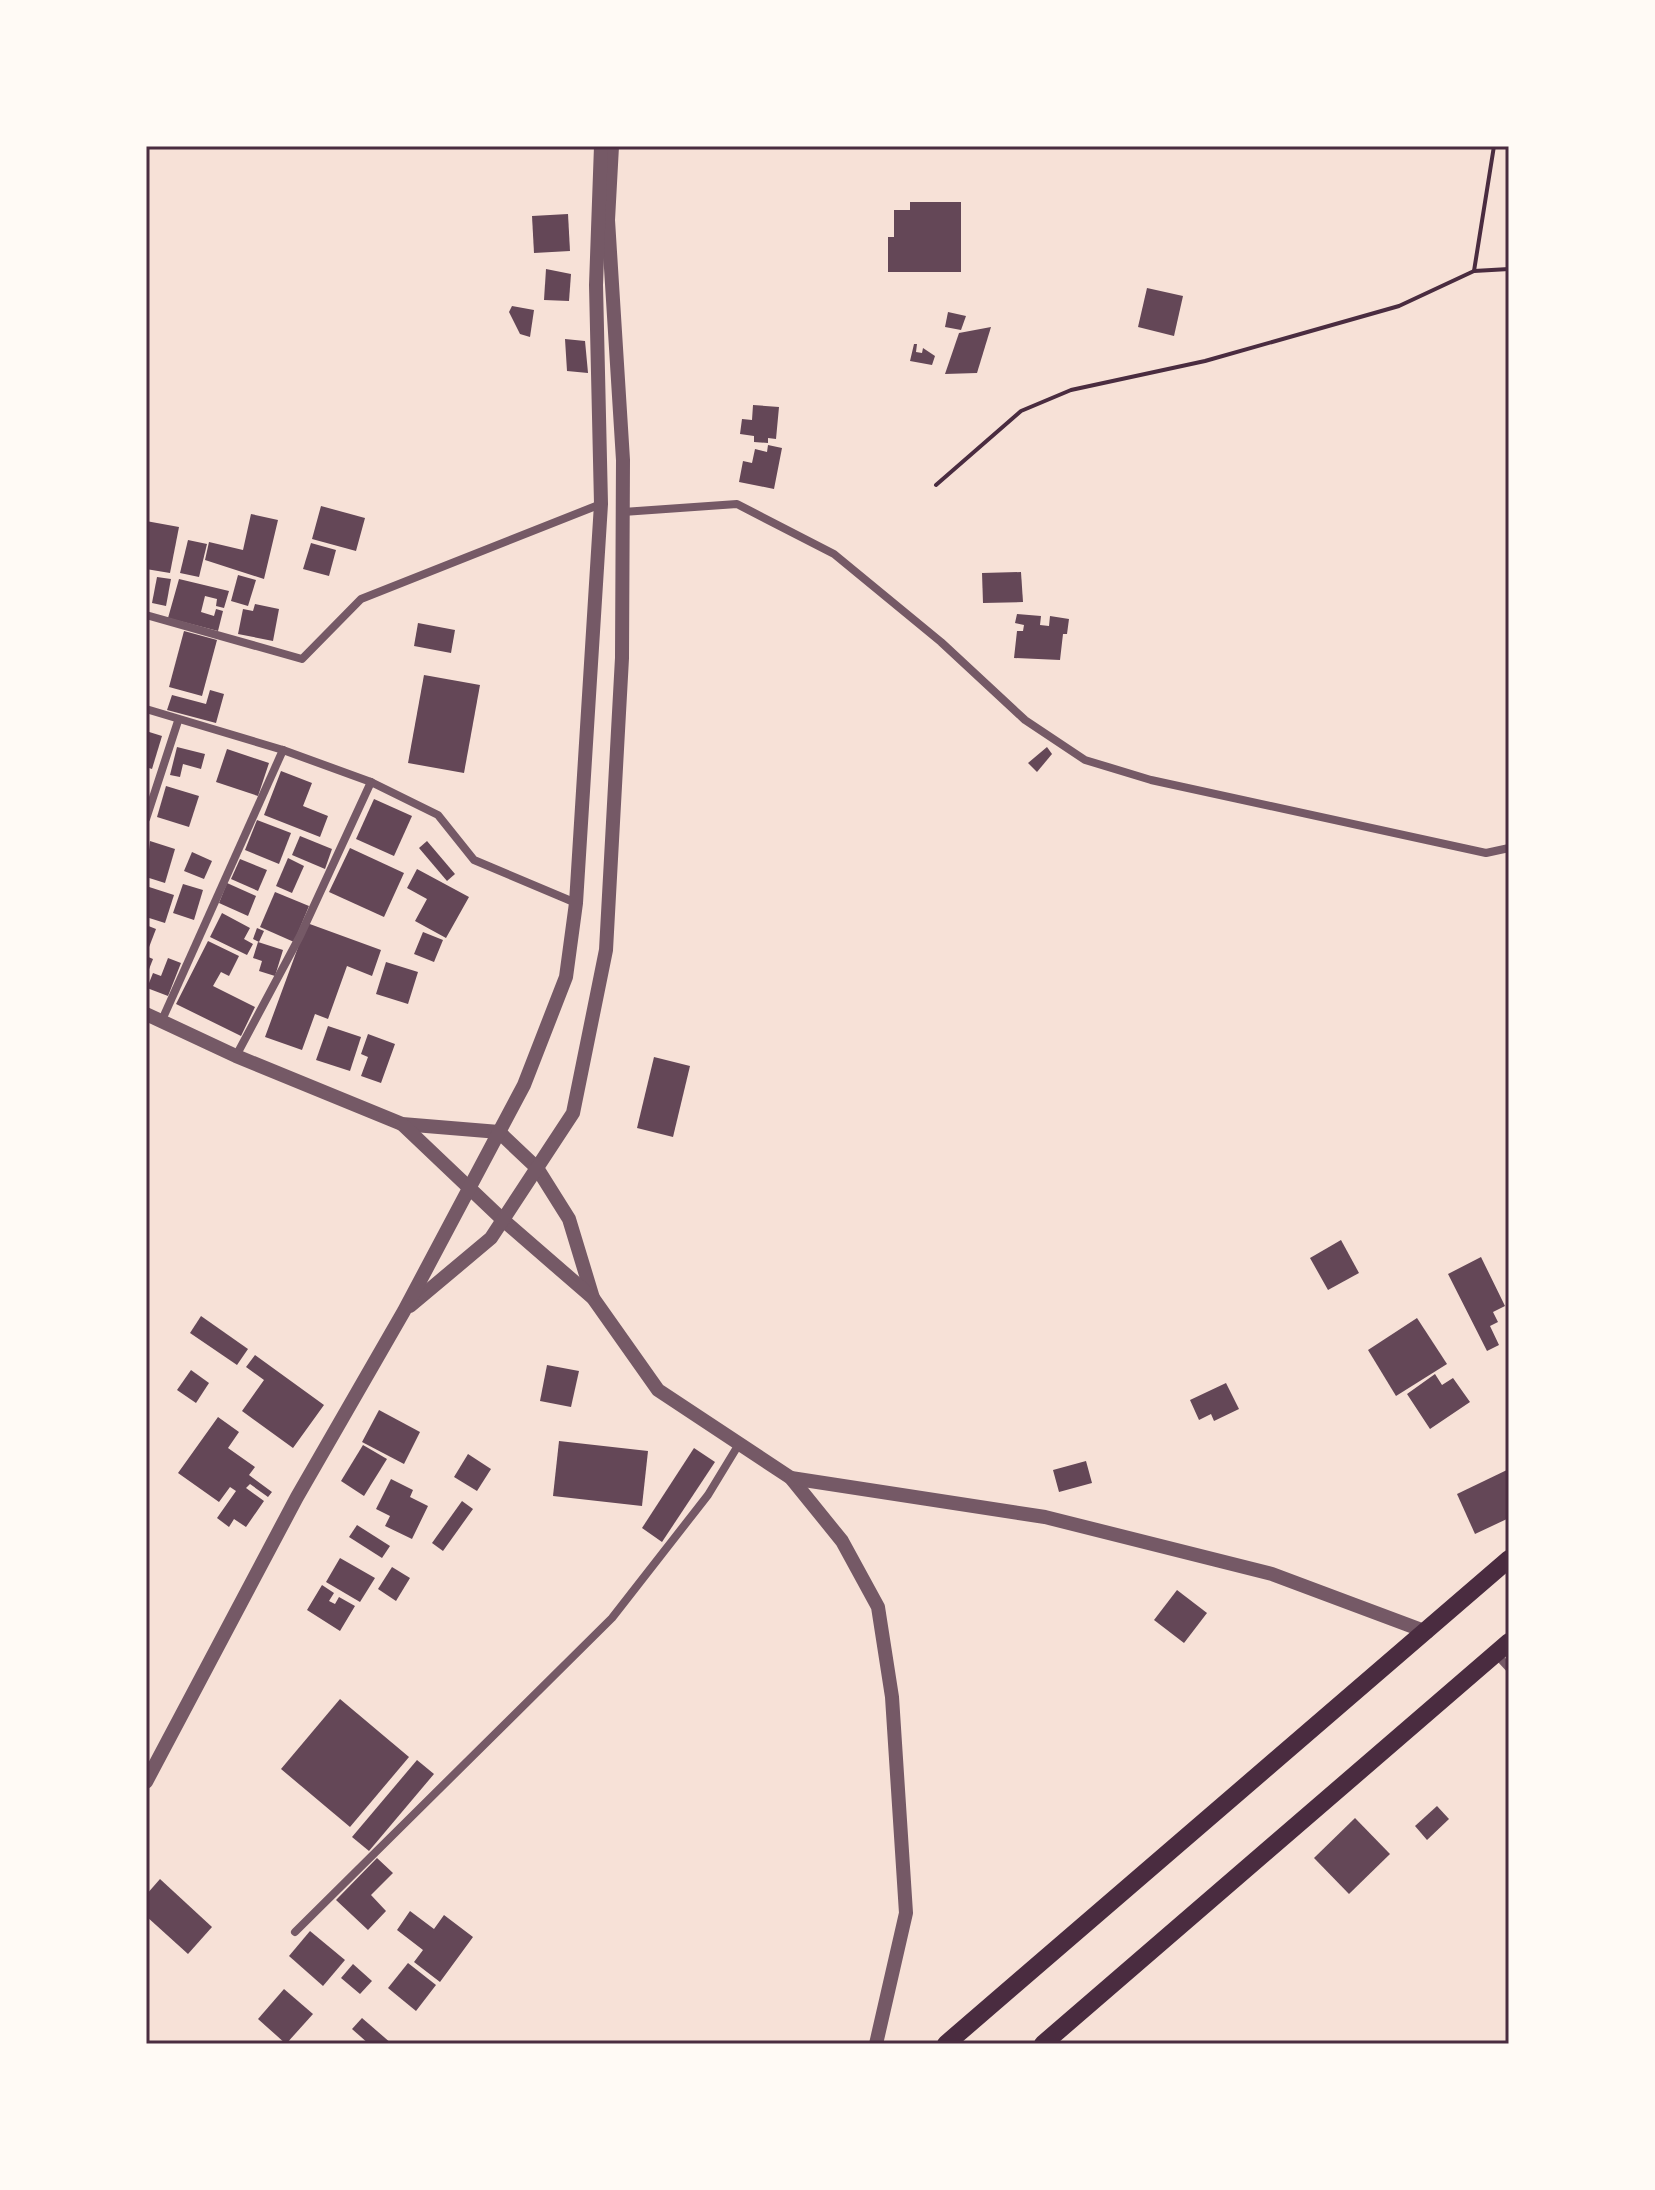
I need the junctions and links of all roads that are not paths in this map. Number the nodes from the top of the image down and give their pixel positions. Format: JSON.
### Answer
{"nodes":[{"id":1,"x":601,"y":146,"type":"edge"},
{"id":2,"x":612,"y":146,"type":"edge"},
{"id":3,"x":601,"y":504,"type":"junction"},
{"id":4,"x":623,"y":512,"type":"junction"},
{"id":5,"x":146,"y":615,"type":"edge"},
{"id":6,"x":146,"y":709,"type":"edge"},
{"id":7,"x":178,"y":721,"type":"junction"},
{"id":8,"x":283,"y":750,"type":"junction"},
{"id":9,"x":371,"y":782,"type":"junction"},
{"id":10,"x":146,"y":819,"type":"edge"},
{"id":11,"x":1509,"y":848,"type":"edge"},
{"id":12,"x":576,"y":903,"type":"junction"},
{"id":13,"x":146,"y":1014,"type":"edge"},
{"id":14,"x":162,"y":1020,"type":"junction"},
{"id":15,"x":236,"y":1056,"type":"junction"},
{"id":16,"x":402,"y":1124,"type":"junction"},
{"id":17,"x":499,"y":1132,"type":"junction"},
{"id":18,"x":537,"y":1168,"type":"junction"},
{"id":19,"x":469,"y":1189,"type":"junction"},
{"id":20,"x":503,"y":1220,"type":"junction"},
{"id":21,"x":593,"y":1298,"type":"junction"},
{"id":22,"x":404,"y":1311,"type":"junction"},
{"id":23,"x":739,"y":1444,"type":"junction"},
{"id":24,"x":791,"y":1478,"type":"junction"},
{"id":25,"x":1509,"y":1559,"type":"edge"},
{"id":26,"x":1427,"y":1632,"type":"junction"},
{"id":27,"x":1505,"y":1655,"type":"edge"},
{"id":28,"x":146,"y":1782,"type":"edge"},
{"id":29,"x":295,"y":1932,"type":"dead end"},
{"id":30,"x":876,"y":2044,"type":"edge"},
{"id":31,"x":946,"y":2044,"type":"edge"},
{"id":32,"x":1043,"y":2044,"type":"edge"}],
"edges":[{"from":1,"to":3,"type":"street"},
{"from":2,"to":4,"type":"street"},
{"from":3,"to":5,"type":"street"},
{"from":3,"to":12,"type":"street"},
{"from":4,"to":11,"type":"street"},
{"from":4,"to":18,"type":"street"},
{"from":6,"to":7,"type":"street"},
{"from":7,"to":8,"type":"street"},
{"from":7,"to":10,"type":"street"},
{"from":8,"to":9,"type":"street"},
{"from":8,"to":14,"type":"street"},
{"from":9,"to":12,"type":"street"},
{"from":9,"to":15,"type":"street"},
{"from":12,"to":17,"type":"street"},
{"from":13,"to":14,"type":"street"},
{"from":14,"to":15,"type":"street"},
{"from":15,"to":16,"type":"street"},
{"from":16,"to":17,"type":"street"},
{"from":16,"to":19,"type":"street"},
{"from":17,"to":18,"type":"street"},
{"from":17,"to":19,"type":"street"},
{"from":18,"to":20,"type":"street"},
{"from":18,"to":21,"type":"street"},
{"from":19,"to":20,"type":"street"},
{"from":19,"to":22,"type":"street"},
{"from":20,"to":21,"type":"street"},
{"from":20,"to":22,"type":"street"},
{"from":21,"to":23,"type":"street"},
{"from":22,"to":28,"type":"street"},
{"from":23,"to":24,"type":"street"},
{"from":23,"to":29,"type":"street"},
{"from":24,"to":26,"type":"street"},
{"from":24,"to":30,"type":"street"},
{"from":25,"to":26,"type":"highway"},
{"from":26,"to":31,"type":"highway"},
{"from":27,"to":32,"type":"highway"}]}
